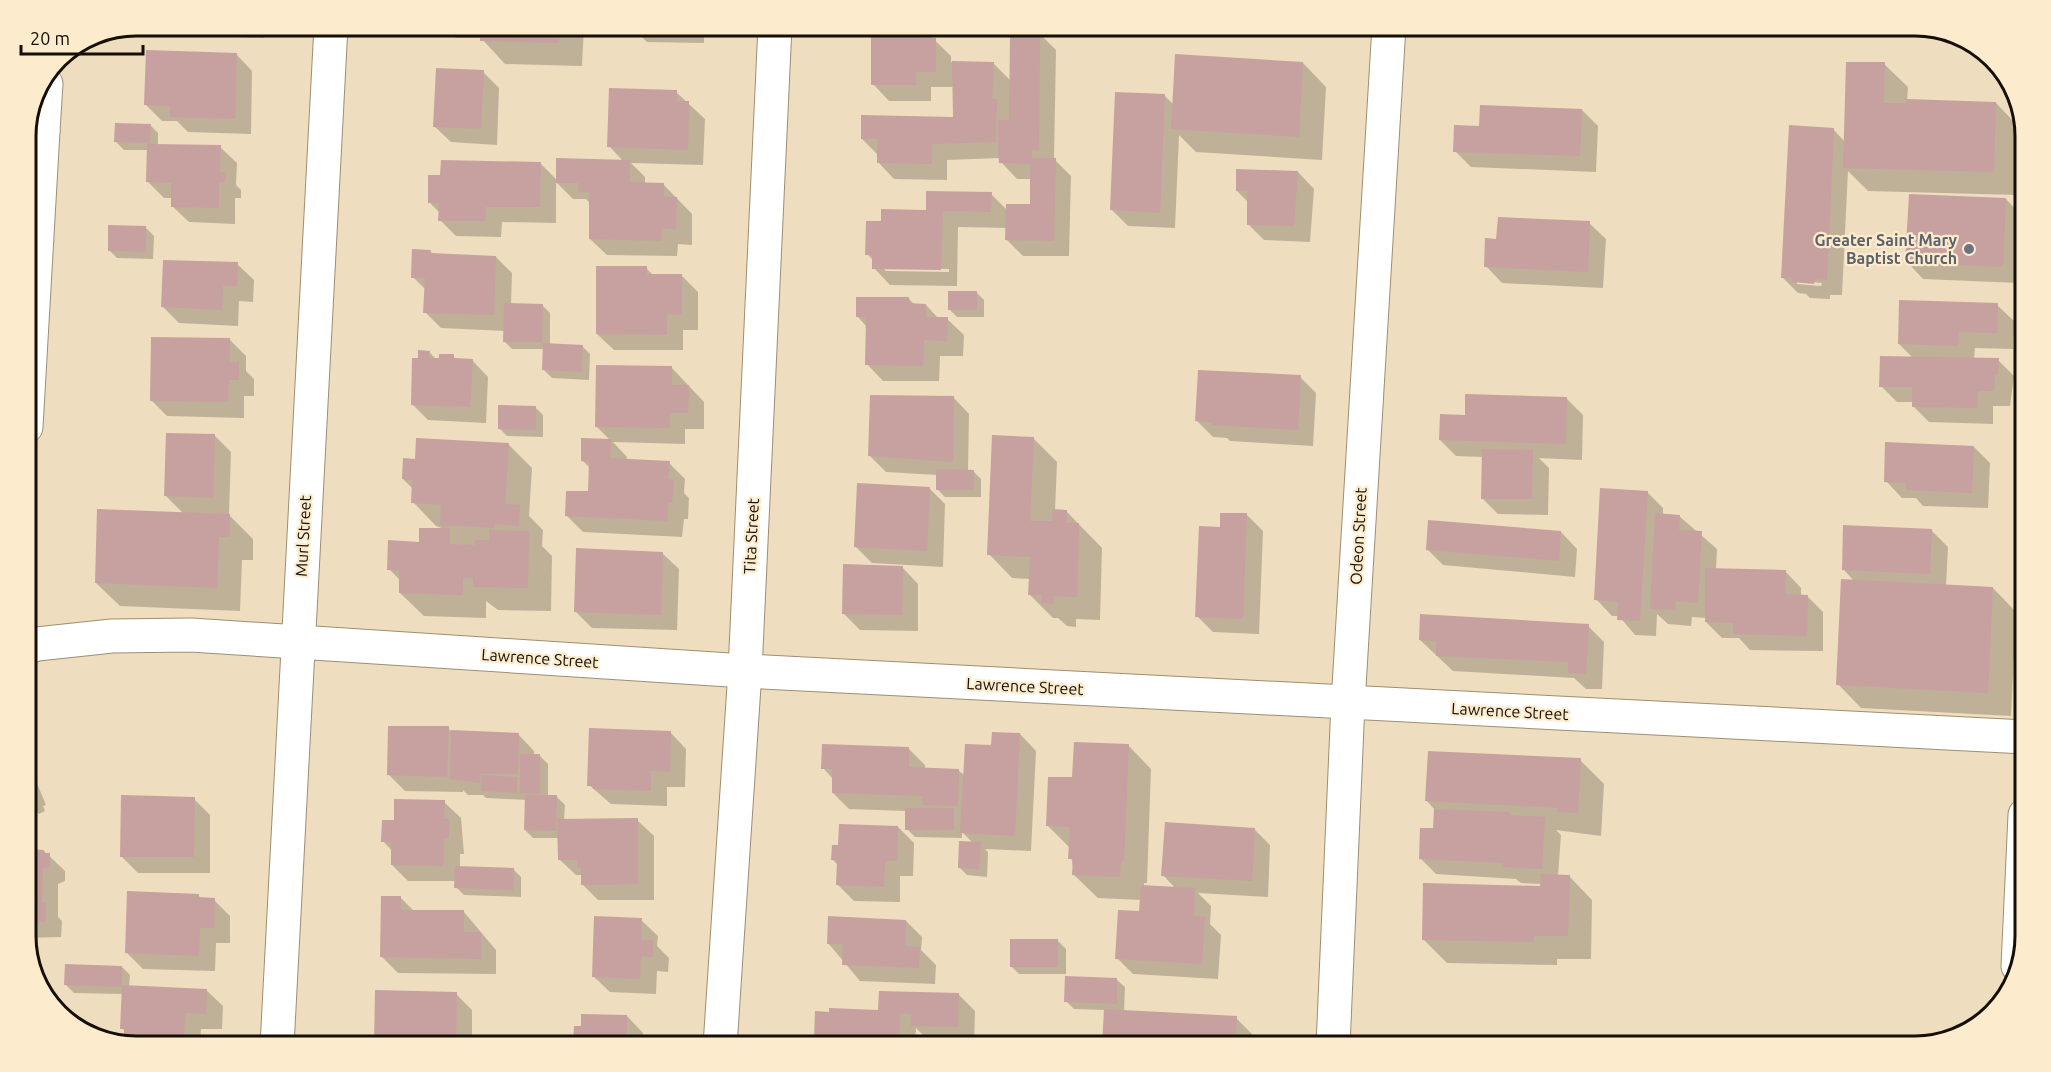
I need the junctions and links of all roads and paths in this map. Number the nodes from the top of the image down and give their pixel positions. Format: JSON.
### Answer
{"nodes":[{"id":1,"x":330,"y":36,"type":"edge"},
{"id":2,"x":775,"y":36,"type":"edge"},
{"id":3,"x":1388,"y":36,"type":"edge"},
{"id":4,"x":298,"y":643,"type":"junction"},
{"id":5,"x":36,"y":645,"type":"edge"},
{"id":6,"x":745,"y":671,"type":"junction"},
{"id":7,"x":1348,"y":704,"type":"junction"},
{"id":8,"x":2015,"y":737,"type":"edge"},
{"id":9,"x":278,"y":1036,"type":"edge"},
{"id":10,"x":721,"y":1036,"type":"edge"},
{"id":11,"x":1333,"y":1036,"type":"edge"}],
"edges":[{"from":1,"to":4,"type":"street","name":"Murl Street"},
{"from":2,"to":6,"type":"street","name":"Tita Street"},
{"from":3,"to":7,"type":"street","name":"Odeon Street"},
{"from":4,"to":5,"type":"street","name":"Lawrence Street"},
{"from":4,"to":6,"type":"street","name":"Lawrence Street"},
{"from":4,"to":9,"type":"street","name":"Murl Street"},
{"from":6,"to":7,"type":"street","name":"Lawrence Street"},
{"from":6,"to":10,"type":"street","name":"Tita Street"},
{"from":7,"to":8,"type":"street","name":"Lawrence Street"},
{"from":7,"to":11,"type":"street","name":"Odeon Street"}]}
